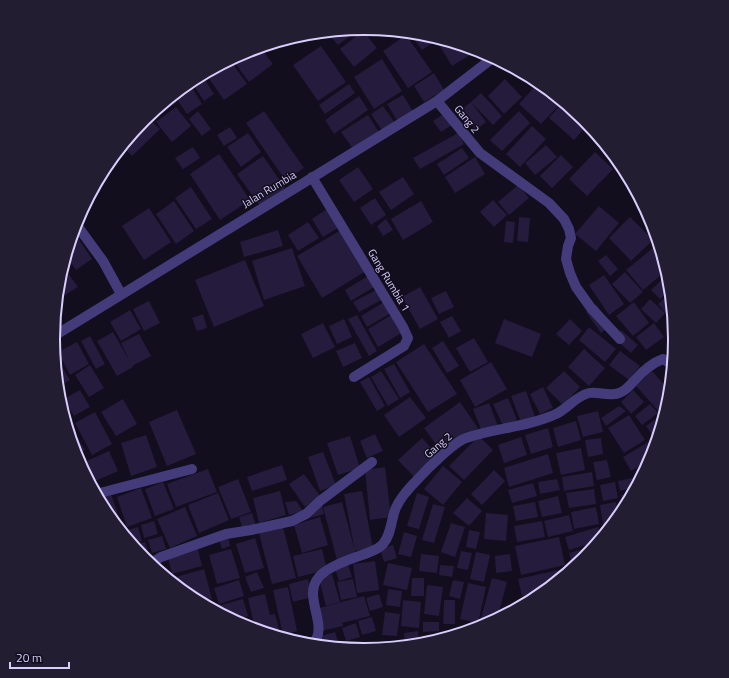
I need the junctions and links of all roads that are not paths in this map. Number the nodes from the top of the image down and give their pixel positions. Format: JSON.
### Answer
{"nodes":[{"id":1,"x":488,"y":61,"type":"edge"},
{"id":2,"x":437,"y":101,"type":"junction"},
{"id":3,"x":312,"y":177,"type":"junction"},
{"id":4,"x":81,"y":231,"type":"edge"},
{"id":5,"x":121,"y":294,"type":"junction"},
{"id":6,"x":60,"y":332,"type":"edge"},
{"id":7,"x":620,"y":339,"type":"dead end"},
{"id":8,"x":668,"y":362,"type":"edge"},
{"id":9,"x":354,"y":377,"type":"dead end"},
{"id":10,"x":372,"y":462,"type":"dead end"},
{"id":11,"x":192,"y":469,"type":"dead end"},
{"id":12,"x":102,"y":492,"type":"edge"},
{"id":13,"x":156,"y":560,"type":"edge"},
{"id":14,"x":316,"y":639,"type":"edge"}],
"edges":[{"from":1,"to":2,"type":"street","name":"Jalan Rumbia"},
{"from":2,"to":3,"type":"street","name":"Jalan Rumbia"},
{"from":2,"to":7,"type":"street","name":"Gang 2"},
{"from":3,"to":5,"type":"street","name":"Jalan Rumbia"},
{"from":3,"to":9,"type":"street","name":"Gang Rumbia 1"},
{"from":4,"to":5,"type":"street"},
{"from":5,"to":6,"type":"street","name":"Jalan Rumbia"},
{"from":8,"to":14,"type":"street","name":"Gang 2"},
{"from":10,"to":13,"type":"street"},
{"from":11,"to":12,"type":"street"}]}
